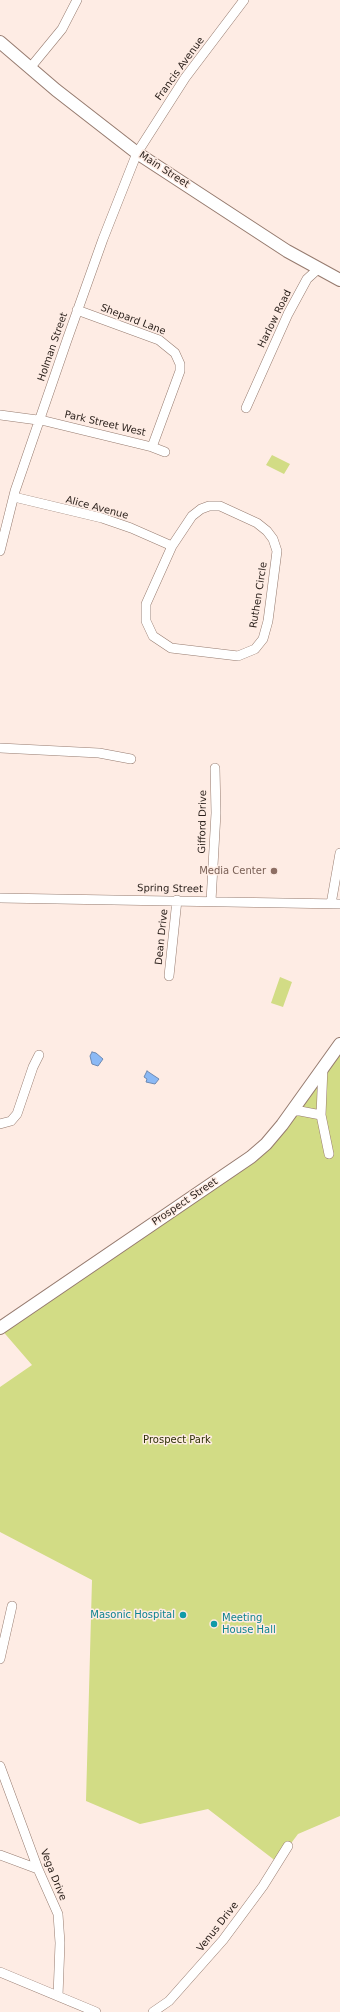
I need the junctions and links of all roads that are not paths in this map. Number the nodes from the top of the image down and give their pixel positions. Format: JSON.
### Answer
{"nodes":[{"id":1,"x":77,"y":0,"type":"edge"},
{"id":2,"x":244,"y":0,"type":"edge"},
{"id":3,"x":0,"y":42,"type":"edge"},
{"id":4,"x":30,"y":68,"type":"junction"},
{"id":5,"x":137,"y":153,"type":"junction"},
{"id":6,"x":318,"y":269,"type":"junction"},
{"id":7,"x":340,"y":280,"type":"edge"},
{"id":8,"x":77,"y":310,"type":"junction"},
{"id":9,"x":246,"y":408,"type":"dead end"},
{"id":10,"x":0,"y":415,"type":"edge"},
{"id":11,"x":40,"y":420,"type":"junction"},
{"id":12,"x":152,"y":447,"type":"junction"},
{"id":13,"x":165,"y":452,"type":"dead end"},
{"id":14,"x":14,"y":497,"type":"junction"},
{"id":15,"x":172,"y":546,"type":"junction"},
{"id":16,"x":0,"y":551,"type":"edge"},
{"id":17,"x":0,"y":748,"type":"edge"},
{"id":18,"x":130,"y":759,"type":"dead end"},
{"id":19,"x":215,"y":768,"type":"dead end"},
{"id":20,"x":340,"y":853,"type":"edge"},
{"id":21,"x":0,"y":898,"type":"edge"},
{"id":22,"x":177,"y":900,"type":"junction"},
{"id":23,"x":211,"y":901,"type":"junction"},
{"id":24,"x":335,"y":904,"type":"edge"},
{"id":25,"x":169,"y":976,"type":"dead end"},
{"id":26,"x":340,"y":1044,"type":"edge"},
{"id":27,"x":39,"y":1055,"type":"dead end"},
{"id":28,"x":324,"y":1067,"type":"junction"},
{"id":29,"x":292,"y":1111,"type":"junction"},
{"id":30,"x":321,"y":1115,"type":"junction"},
{"id":31,"x":0,"y":1124,"type":"edge"},
{"id":32,"x":329,"y":1154,"type":"dead end"},
{"id":33,"x":0,"y":1328,"type":"edge"},
{"id":34,"x":12,"y":1606,"type":"dead end"},
{"id":35,"x":0,"y":1659,"type":"edge"},
{"id":36,"x":0,"y":1766,"type":"edge"},
{"id":37,"x":288,"y":1846,"type":"dead end"},
{"id":38,"x":0,"y":1855,"type":"edge"},
{"id":39,"x":38,"y":1869,"type":"junction"},
{"id":40,"x":0,"y":1972,"type":"edge"},
{"id":41,"x":58,"y":1996,"type":"junction"},
{"id":42,"x":96,"y":2012,"type":"edge"},
{"id":43,"x":153,"y":2012,"type":"edge"}],
"edges":[{"from":1,"to":4,"type":"street"},
{"from":2,"to":5,"type":"street","name":"Francis Avenue"},
{"from":3,"to":4,"type":"street","name":"Main Street"},
{"from":4,"to":5,"type":"street","name":"Main Street"},
{"from":5,"to":6,"type":"street","name":"Main Street"},
{"from":5,"to":8,"type":"street","name":"Holman Street"},
{"from":6,"to":7,"type":"street","name":"Main Street"},
{"from":6,"to":9,"type":"street","name":"Harlow Road"},
{"from":8,"to":11,"type":"street","name":"Holman Street"},
{"from":8,"to":12,"type":"street","name":"Shepard Lane"},
{"from":10,"to":11,"type":"street","name":"Park Street West"},
{"from":11,"to":12,"type":"street","name":"Park Street West"},
{"from":11,"to":14,"type":"street","name":"Holman Street"},
{"from":12,"to":13,"type":"street","name":"Park Street West"},
{"from":14,"to":15,"type":"street","name":"Alice Avenue"},
{"from":14,"to":16,"type":"street","name":"Holman Street"},
{"from":15,"to":15,"type":"street","name":"Ruthen Circle"},
{"from":17,"to":18,"type":"street"},
{"from":19,"to":23,"type":"street","name":"Gifford Drive"},
{"from":20,"to":24,"type":"street"},
{"from":21,"to":22,"type":"street","name":"Spring Street"},
{"from":22,"to":23,"type":"street","name":"Spring Street"},
{"from":22,"to":25,"type":"street","name":"Dean Drive"},
{"from":23,"to":24,"type":"street","name":"Spring Street"},
{"from":26,"to":28,"type":"street","name":"Prospect Street"},
{"from":27,"to":31,"type":"street"},
{"from":28,"to":29,"type":"street","name":"Prospect Street"},
{"from":28,"to":30,"type":"street"},
{"from":29,"to":30,"type":"street"},
{"from":29,"to":33,"type":"street","name":"Prospect Street"},
{"from":30,"to":32,"type":"street"},
{"from":34,"to":35,"type":"street"},
{"from":36,"to":39,"type":"street","name":"Vega Drive"},
{"from":37,"to":43,"type":"street","name":"Venus Drive"},
{"from":38,"to":39,"type":"street"},
{"from":39,"to":41,"type":"street","name":"Vega Drive"},
{"from":40,"to":41,"type":"street"},
{"from":41,"to":42,"type":"street"}]}
